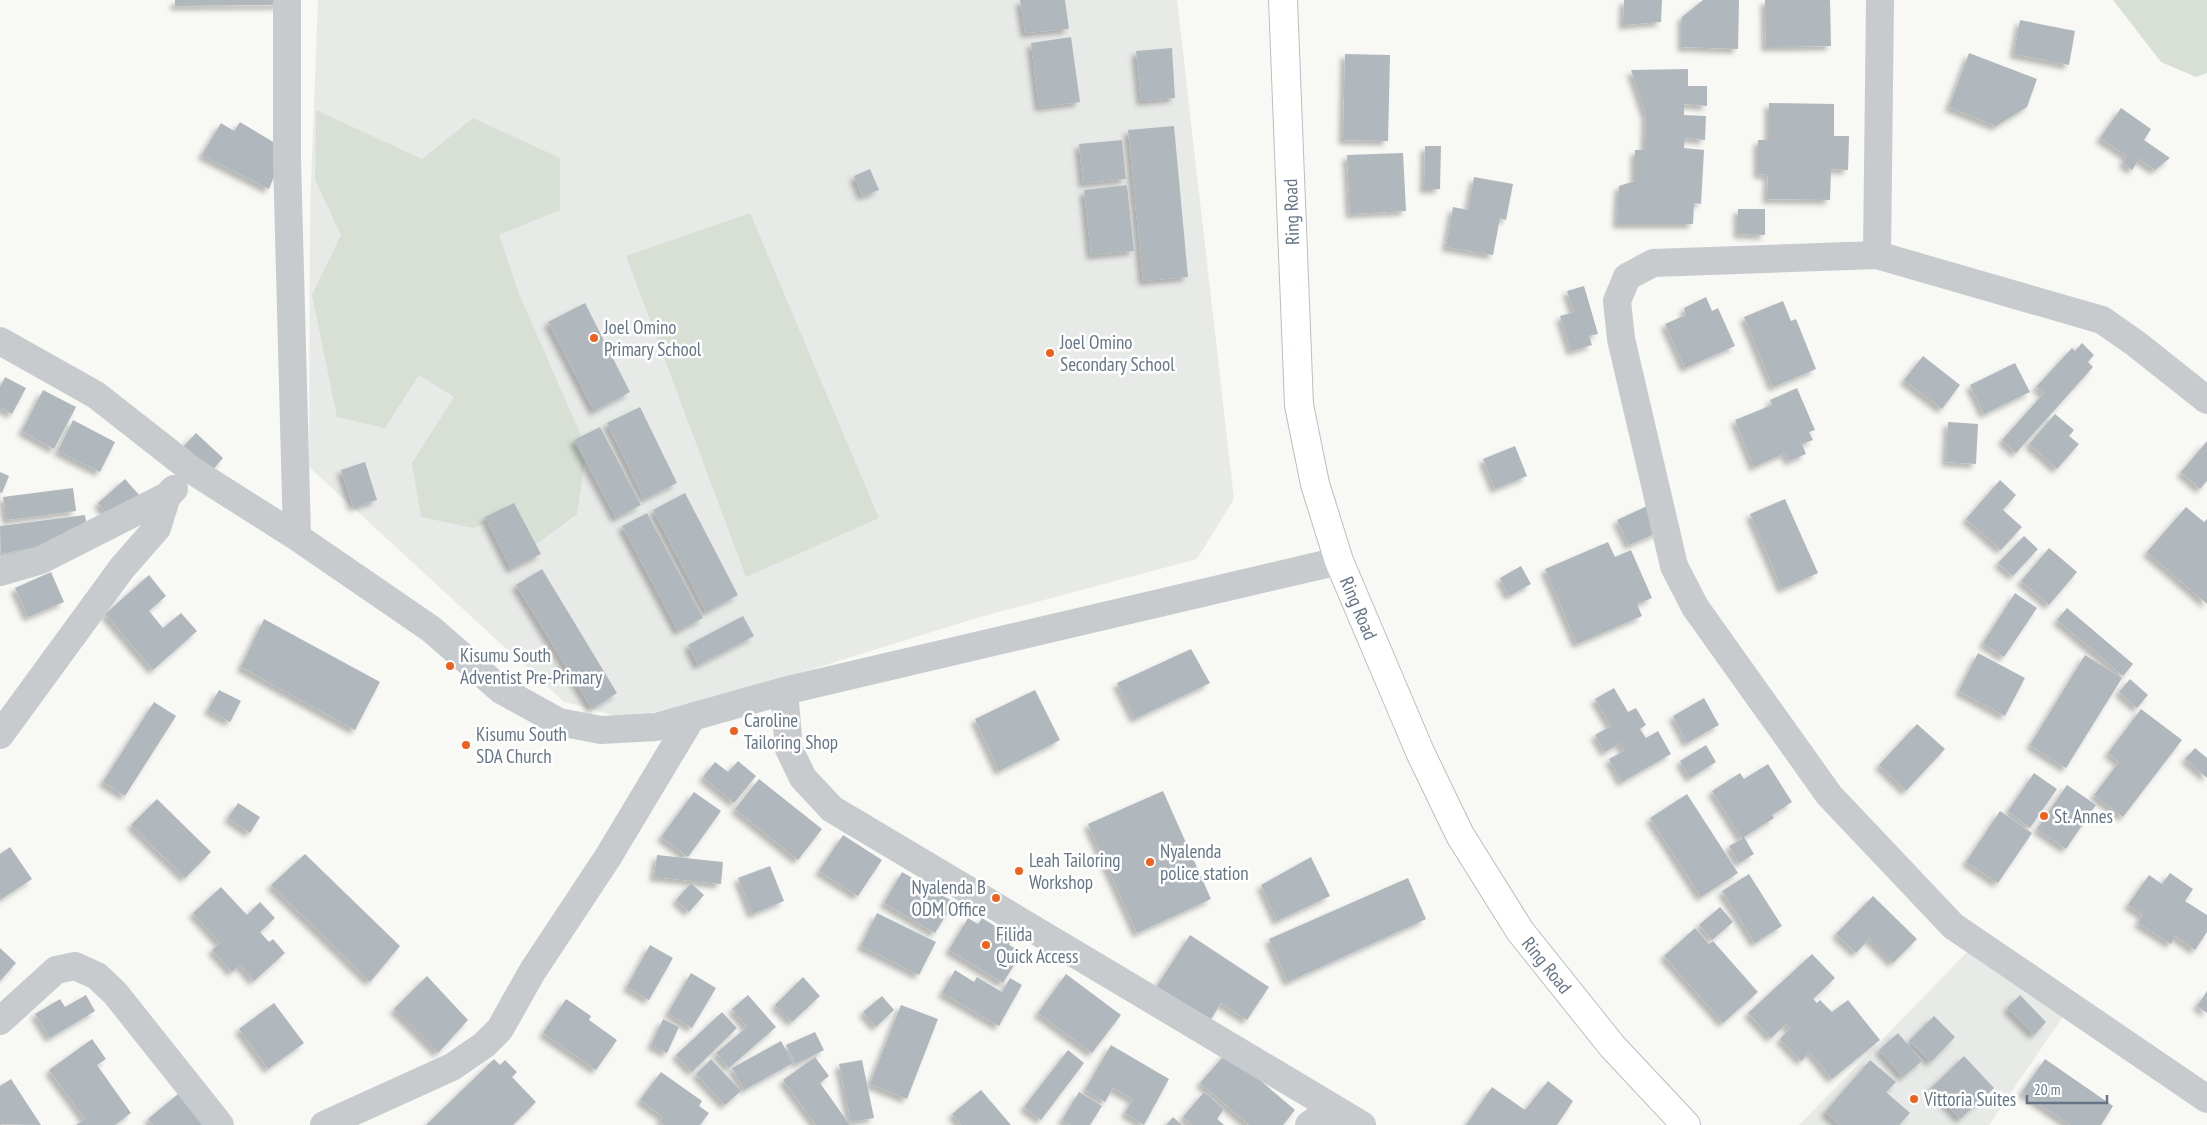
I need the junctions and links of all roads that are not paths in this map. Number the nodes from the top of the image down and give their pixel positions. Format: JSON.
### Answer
{"nodes":[{"id":1,"x":287,"y":0,"type":"edge"},
{"id":2,"x":1283,"y":0,"type":"edge"},
{"id":3,"x":1880,"y":0,"type":"edge"},
{"id":4,"x":1877,"y":255,"type":"junction"},
{"id":5,"x":0,"y":341,"type":"edge"},
{"id":6,"x":2207,"y":400,"type":"edge"},
{"id":7,"x":194,"y":471,"type":"junction"},
{"id":8,"x":167,"y":496,"type":"junction"},
{"id":9,"x":296,"y":537,"type":"junction"},
{"id":10,"x":1339,"y":561,"type":"junction"},
{"id":11,"x":0,"y":572,"type":"edge"},
{"id":12,"x":784,"y":691,"type":"junction"},
{"id":13,"x":692,"y":717,"type":"junction"},
{"id":14,"x":0,"y":734,"type":"edge"},
{"id":15,"x":0,"y":1021,"type":"edge"},
{"id":16,"x":2207,"y":1099,"type":"edge"},
{"id":17,"x":1332,"y":1108,"type":"junction"},
{"id":18,"x":220,"y":1125,"type":"edge"},
{"id":19,"x":324,"y":1125,"type":"edge"},
{"id":20,"x":1309,"y":1125,"type":"edge"},
{"id":21,"x":1362,"y":1125,"type":"edge"},
{"id":22,"x":1686,"y":1125,"type":"edge"}],
"edges":[{"from":1,"to":9,"type":"street"},
{"from":2,"to":10,"type":"main road","name":"Ring Road"},
{"from":3,"to":4,"type":"street"},
{"from":4,"to":6,"type":"street"},
{"from":4,"to":16,"type":"street"},
{"from":5,"to":7,"type":"street"},
{"from":7,"to":8,"type":"street"},
{"from":7,"to":9,"type":"street"},
{"from":8,"to":11,"type":"street"},
{"from":8,"to":14,"type":"street"},
{"from":9,"to":13,"type":"street"},
{"from":10,"to":12,"type":"street"},
{"from":10,"to":22,"type":"main road","name":"Ring Road"},
{"from":12,"to":13,"type":"street"},
{"from":12,"to":17,"type":"street"},
{"from":13,"to":19,"type":"street"},
{"from":15,"to":18,"type":"street"},
{"from":17,"to":20,"type":"street"},
{"from":17,"to":21,"type":"street"}]}
